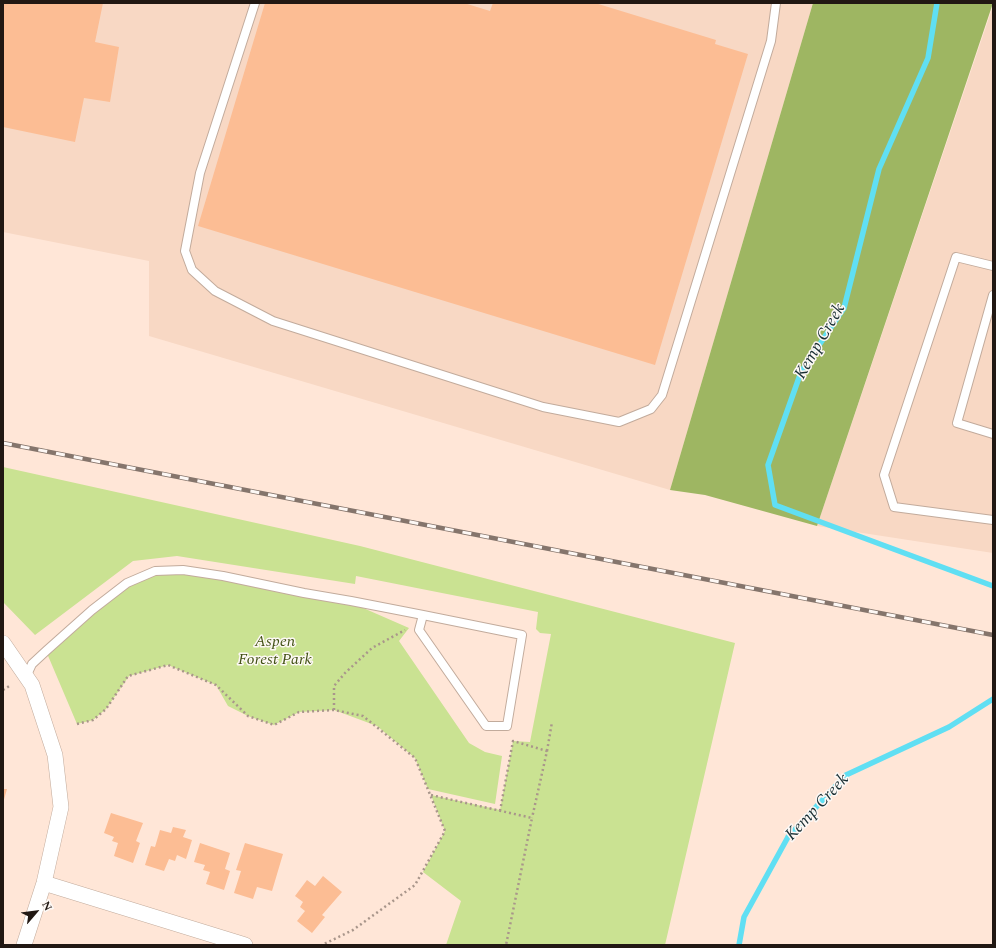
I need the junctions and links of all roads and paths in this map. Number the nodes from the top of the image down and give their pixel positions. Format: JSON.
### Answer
{"nodes":[{"id":1,"x":255,"y":3,"type":"edge"},
{"id":2,"x":776,"y":3,"type":"edge"},
{"id":3,"x":993,"y":266,"type":"edge"},
{"id":4,"x":993,"y":295,"type":"edge"},
{"id":5,"x":993,"y":434,"type":"edge"},
{"id":6,"x":993,"y":520,"type":"edge"},
{"id":7,"x":423,"y":615,"type":"junction"},
{"id":8,"x":419,"y":630,"type":"junction"},
{"id":9,"x":3,"y":643,"type":"edge"},
{"id":10,"x":26,"y":677,"type":"junction"},
{"id":11,"x":334,"y":710,"type":"junction"},
{"id":12,"x":552,"y":722,"type":"dead end"},
{"id":13,"x":77,"y":724,"type":"dead end"},
{"id":14,"x":547,"y":750,"type":"junction"},
{"id":15,"x":431,"y":795,"type":"junction"},
{"id":16,"x":500,"y":811,"type":"junction"},
{"id":17,"x":532,"y":818,"type":"junction"},
{"id":18,"x":44,"y":883,"type":"junction"},
{"id":19,"x":24,"y":945,"type":"edge"},
{"id":20,"x":245,"y":945,"type":"edge"},
{"id":21,"x":322,"y":945,"type":"edge"},
{"id":22,"x":506,"y":945,"type":"edge"}],
"edges":[{"from":1,"to":2,"type":"lane"},
{"from":3,"to":6,"type":"lane"},
{"from":4,"to":5,"type":"lane"},
{"from":7,"to":8,"type":"lane"},
{"from":7,"to":8,"type":"lane"},
{"from":7,"to":10,"type":"lane"},
{"from":8,"to":11,"type":"path"},
{"from":9,"to":10,"type":"street"},
{"from":10,"to":18,"type":"street"},
{"from":11,"to":13,"type":"path"},
{"from":11,"to":15,"type":"path"},
{"from":12,"to":14,"type":"path"},
{"from":14,"to":16,"type":"path"},
{"from":14,"to":17,"type":"path"},
{"from":15,"to":16,"type":"path"},
{"from":15,"to":21,"type":"path"},
{"from":16,"to":17,"type":"path"},
{"from":17,"to":22,"type":"path"},
{"from":18,"to":19,"type":"street"},
{"from":18,"to":20,"type":"street"}]}
